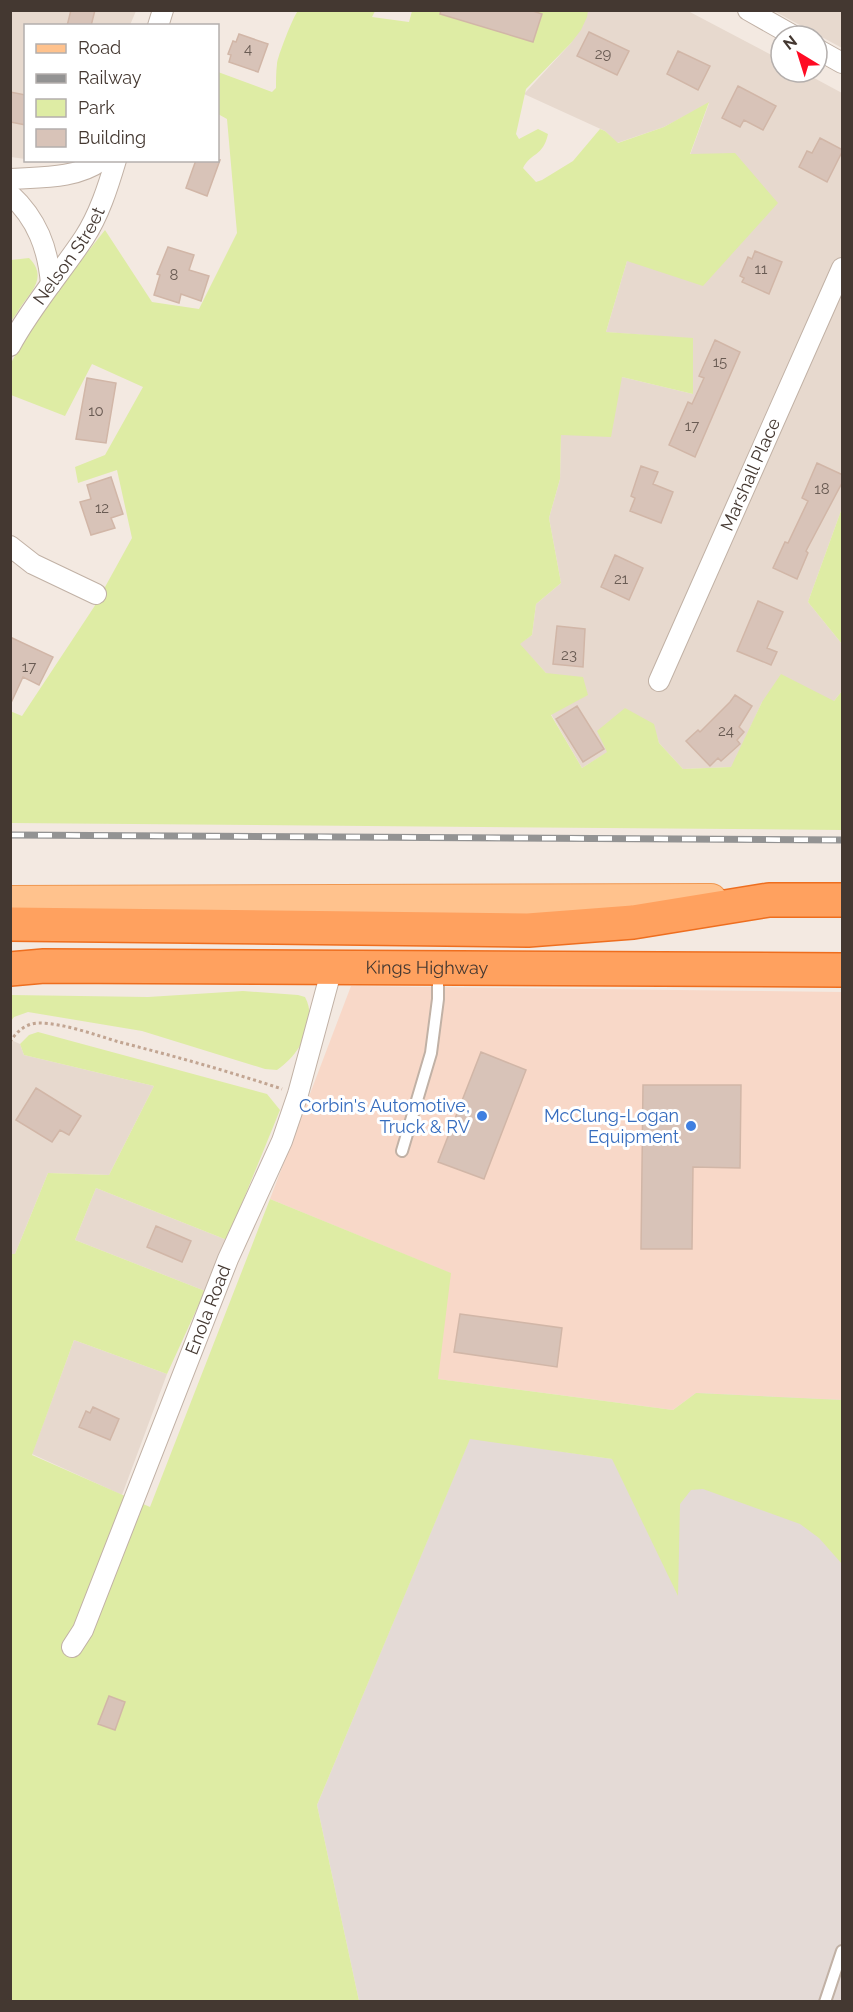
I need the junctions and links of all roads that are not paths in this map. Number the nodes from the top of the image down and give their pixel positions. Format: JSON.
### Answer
{"nodes":[{"id":1,"x":748,"y":10,"type":"edge"},
{"id":2,"x":773,"y":24,"type":"edge"},
{"id":3,"x":829,"y":55,"type":"edge"},
{"id":4,"x":843,"y":63,"type":"edge"},
{"id":5,"x":99,"y":162,"type":"edge"},
{"id":6,"x":115,"y":162,"type":"edge"},
{"id":7,"x":10,"y":179,"type":"edge"},
{"id":8,"x":10,"y":194,"type":"edge"},
{"id":9,"x":843,"y":268,"type":"edge"},
{"id":10,"x":51,"y":284,"type":"junction"},
{"id":11,"x":10,"y":346,"type":"edge"},
{"id":12,"x":10,"y":546,"type":"edge"},
{"id":13,"x":96,"y":594,"type":"dead end"},
{"id":14,"x":659,"y":681,"type":"dead end"},
{"id":15,"x":843,"y":900,"type":"edge"},
{"id":16,"x":15,"y":916,"type":"edge"},
{"id":17,"x":10,"y":968,"type":"edge"},
{"id":18,"x":332,"y":968,"type":"junction"},
{"id":19,"x":438,"y":968,"type":"junction"},
{"id":20,"x":843,"y":970,"type":"edge"},
{"id":21,"x":402,"y":1151,"type":"dead end"},
{"id":22,"x":72,"y":1647,"type":"dead end"},
{"id":23,"x":843,"y":1951,"type":"edge"},
{"id":24,"x":825,"y":2001,"type":"edge"}],
"edges":[{"from":1,"to":2,"type":"street"},
{"from":3,"to":4,"type":"street"},
{"from":5,"to":7,"type":"street"},
{"from":6,"to":10,"type":"street","name":"Nelson Street"},
{"from":8,"to":10,"type":"street"},
{"from":9,"to":14,"type":"street","name":"Marshall Place"},
{"from":10,"to":11,"type":"street","name":"Nelson Street"},
{"from":12,"to":13,"type":"street"},
{"from":15,"to":16,"type":"highway"},
{"from":17,"to":18,"type":"highway","name":"Kings Highway"},
{"from":18,"to":19,"type":"highway","name":"Kings Highway"},
{"from":18,"to":22,"type":"street","name":"Enola Road"},
{"from":19,"to":20,"type":"highway","name":"Kings Highway"},
{"from":19,"to":21,"type":"lane"},
{"from":23,"to":24,"type":"lane"}]}
